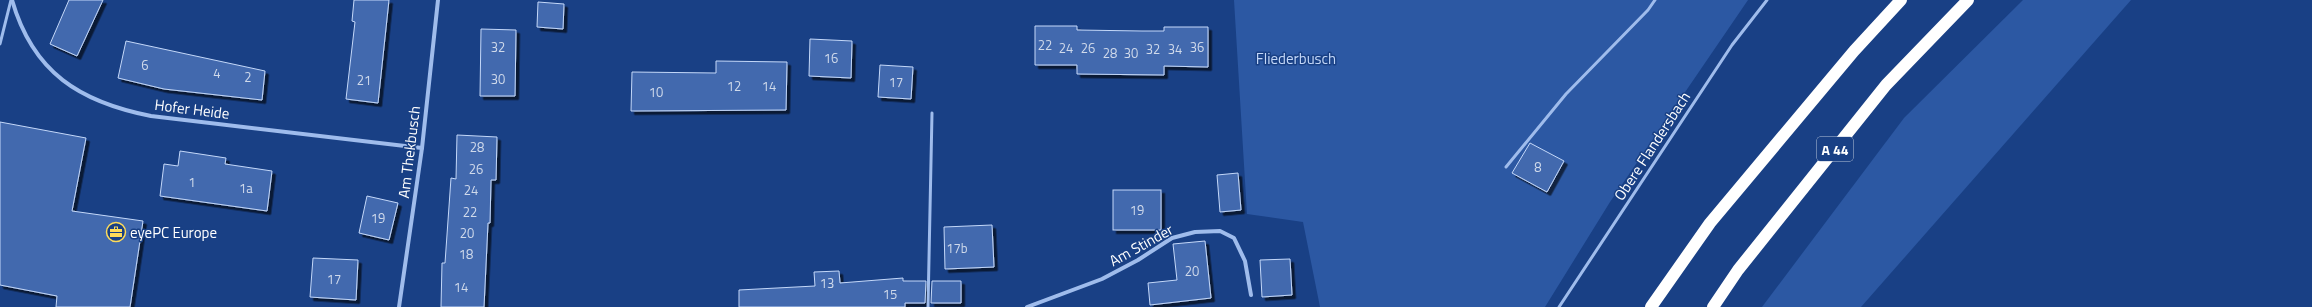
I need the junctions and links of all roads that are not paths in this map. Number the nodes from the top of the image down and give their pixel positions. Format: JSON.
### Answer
{"nodes":[{"id":1,"x":11,"y":0,"type":"edge"},
{"id":2,"x":438,"y":0,"type":"edge"},
{"id":3,"x":1655,"y":0,"type":"edge"},
{"id":4,"x":1767,"y":0,"type":"edge"},
{"id":5,"x":1901,"y":0,"type":"edge"},
{"id":6,"x":1968,"y":0,"type":"edge"},
{"id":7,"x":0,"y":44,"type":"edge"},
{"id":8,"x":932,"y":113,"type":"dead end"},
{"id":9,"x":422,"y":148,"type":"junction"},
{"id":10,"x":1506,"y":167,"type":"dead end"},
{"id":11,"x":1251,"y":295,"type":"dead end"},
{"id":12,"x":399,"y":307,"type":"edge"},
{"id":13,"x":928,"y":307,"type":"edge"},
{"id":14,"x":1027,"y":307,"type":"edge"},
{"id":15,"x":1560,"y":307,"type":"edge"},
{"id":16,"x":1651,"y":307,"type":"edge"},
{"id":17,"x":1713,"y":307,"type":"edge"}],
"edges":[{"from":1,"to":7,"type":"lane"},
{"from":1,"to":9,"type":"street","name":"Hofer Heide"},
{"from":2,"to":9,"type":"street","name":"Am Thekbusch"},
{"from":3,"to":10,"type":"lane"},
{"from":4,"to":15,"type":"lane","name":"Obere Flandersbach"},
{"from":5,"to":16,"type":"highway"},
{"from":6,"to":17,"type":"highway","number":"A 44"},
{"from":8,"to":13,"type":"lane"},
{"from":9,"to":12,"type":"street","name":"Am Thekbusch"},
{"from":11,"to":14,"type":"street","name":"Am Stinder"}]}
